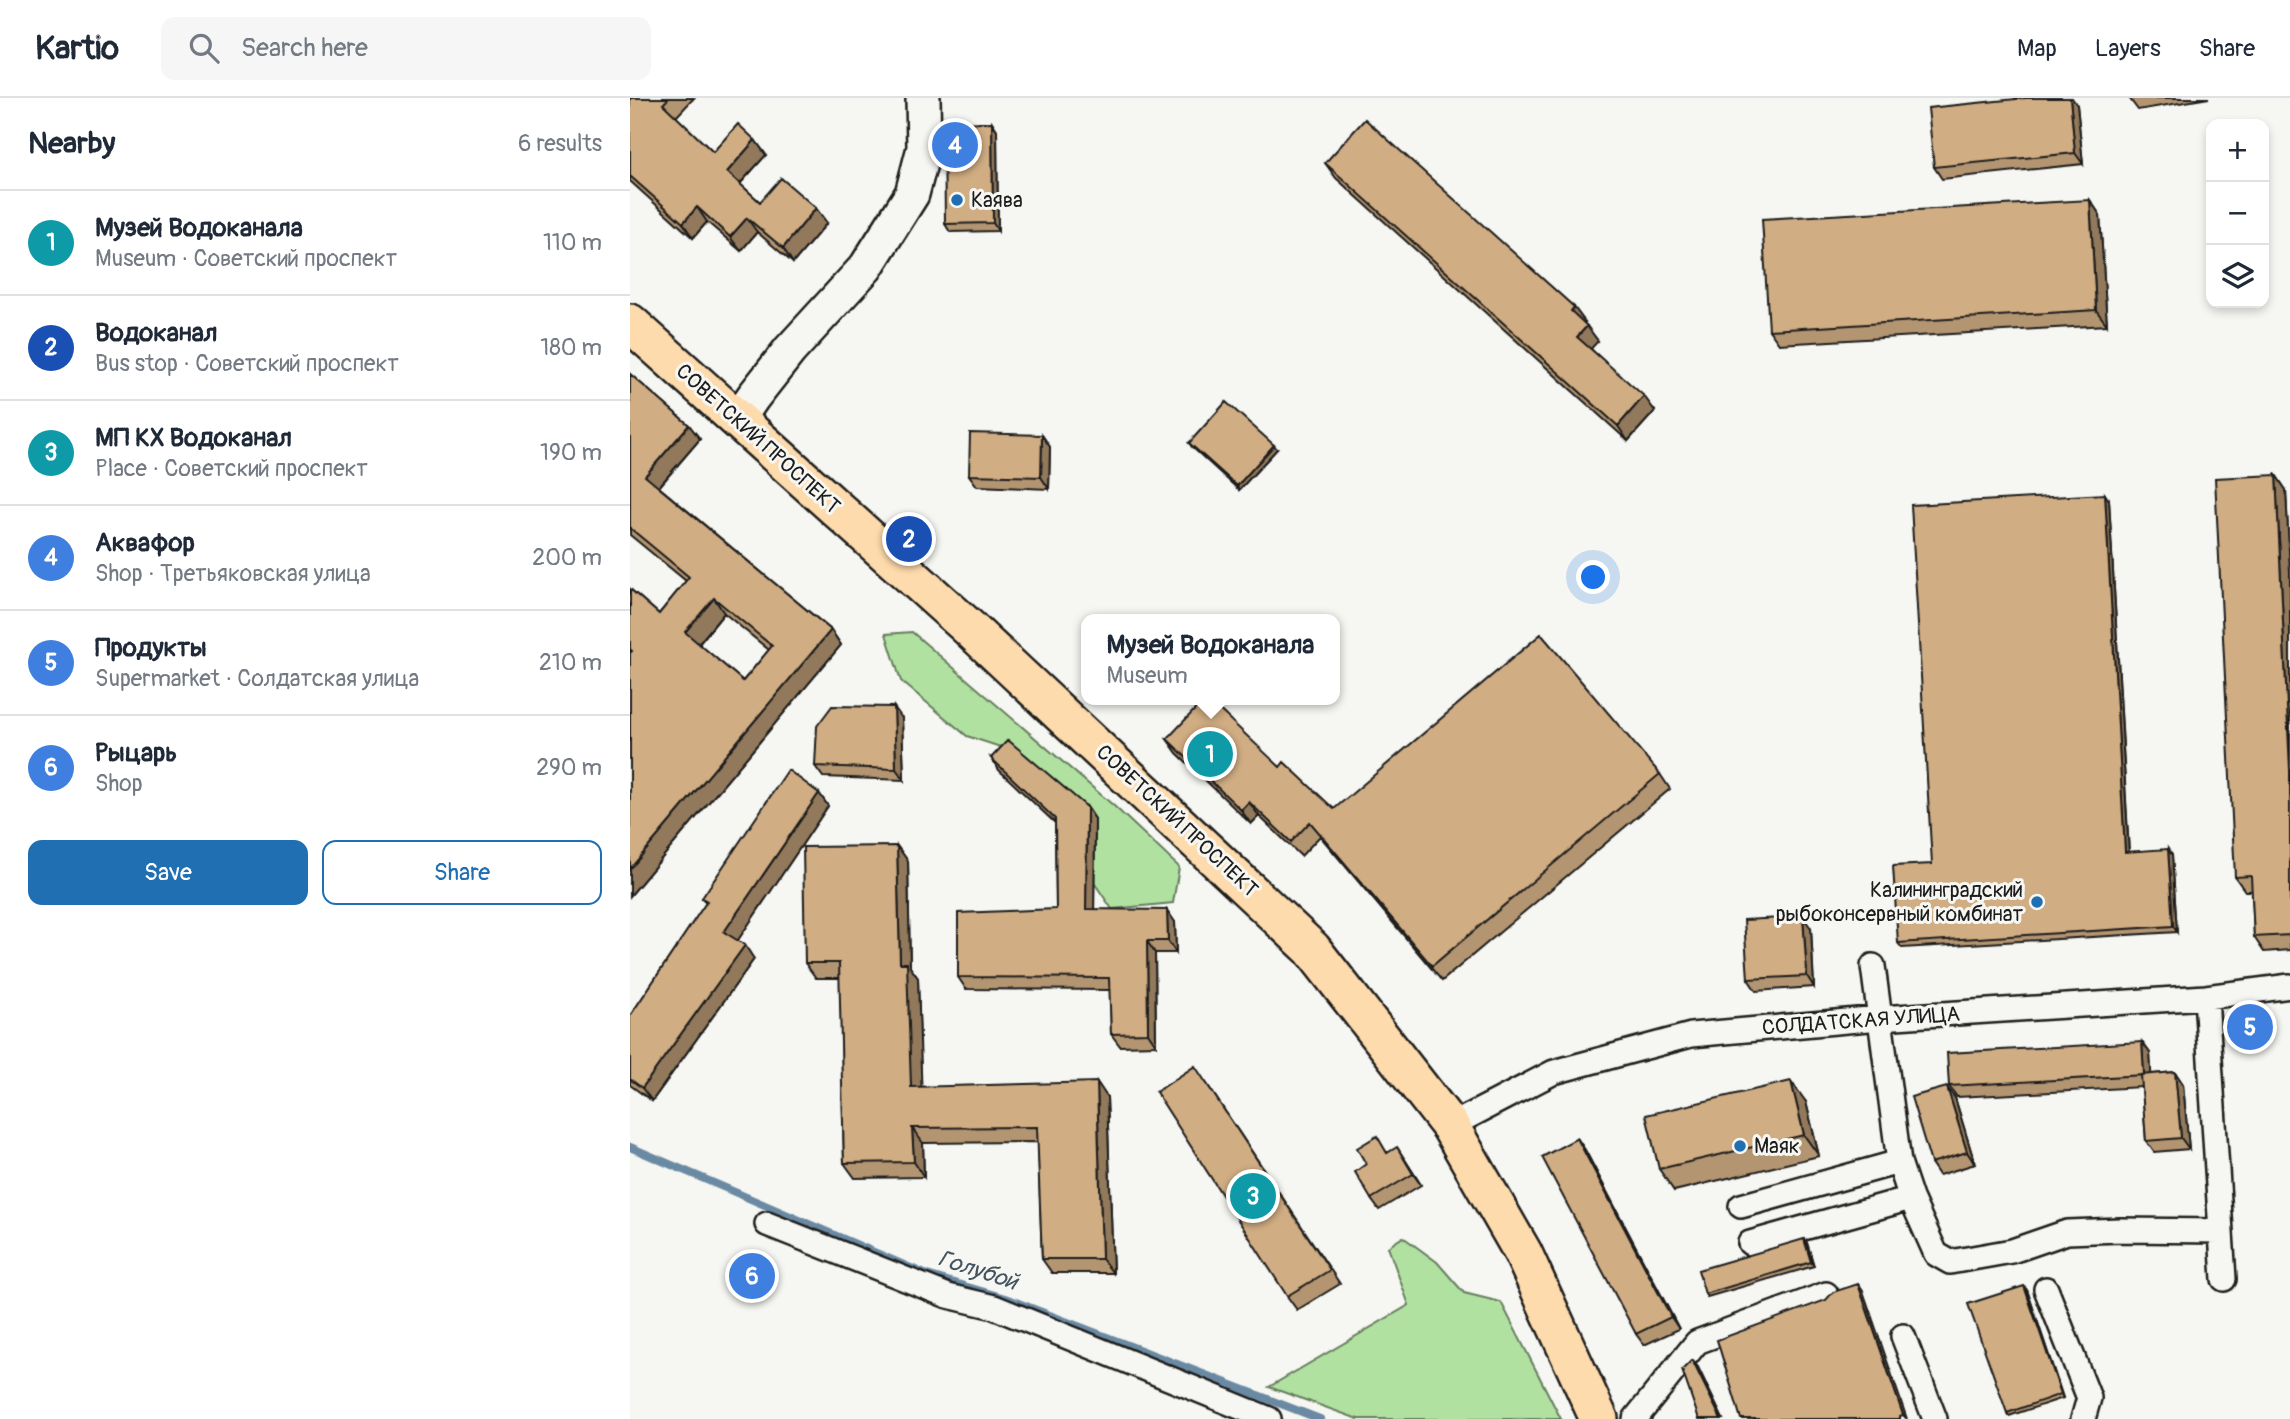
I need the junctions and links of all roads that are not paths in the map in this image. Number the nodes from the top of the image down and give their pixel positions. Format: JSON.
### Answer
{"nodes":[{"id":1,"x":923,"y":98,"type":"edge"},
{"id":2,"x":630,"y":324,"type":"edge"},
{"id":3,"x":738,"y":419,"type":"junction"},
{"id":4,"x":1873,"y":966,"type":"dead end"},
{"id":5,"x":2290,"y":986,"type":"edge"},
{"id":6,"x":2206,"y":997,"type":"junction"},
{"id":7,"x":1880,"y":1018,"type":"junction"},
{"id":8,"x":1450,"y":1126,"type":"junction"},
{"id":9,"x":1899,"y":1161,"type":"junction"},
{"id":10,"x":1911,"y":1198,"type":"junction"},
{"id":11,"x":1741,"y":1206,"type":"dead end"},
{"id":12,"x":767,"y":1224,"type":"dead end"},
{"id":13,"x":2221,"y":1231,"type":"junction"},
{"id":14,"x":1750,"y":1243,"type":"dead end"},
{"id":15,"x":2224,"y":1279,"type":"dead end"},
{"id":16,"x":2046,"y":1289,"type":"dead end"},
{"id":17,"x":1826,"y":1294,"type":"dead end"},
{"id":18,"x":1903,"y":1336,"type":"dead end"},
{"id":19,"x":1269,"y":1419,"type":"edge"},
{"id":20,"x":1599,"y":1419,"type":"edge"},
{"id":21,"x":1635,"y":1419,"type":"edge"},
{"id":22,"x":1935,"y":1419,"type":"edge"},
{"id":23,"x":2082,"y":1419,"type":"edge"}],
"edges":[{"from":1,"to":3,"type":"street"},
{"from":2,"to":3,"type":"main road","name":"СОВЕТСКИЙ ПРОСПЕКТ"},
{"from":3,"to":8,"type":"main road","name":"СОВЕТСКИЙ ПРОСПЕКТ"},
{"from":4,"to":7,"type":"street"},
{"from":5,"to":6,"type":"street","name":"СОЛДАТСКАЯ УЛИЦА"},
{"from":6,"to":7,"type":"street","name":"СОЛДАТСКАЯ УЛИЦА"},
{"from":6,"to":13,"type":"street"},
{"from":7,"to":8,"type":"street","name":"СОЛДАТСКАЯ УЛИЦА"},
{"from":7,"to":9,"type":"street"},
{"from":8,"to":20,"type":"main road","name":"СОВЕТСКИЙ ПРОСПЕКТ"},
{"from":9,"to":10,"type":"street"},
{"from":9,"to":11,"type":"street"},
{"from":10,"to":13,"type":"street"},
{"from":10,"to":14,"type":"street"},
{"from":12,"to":19,"type":"street"},
{"from":13,"to":15,"type":"street"},
{"from":16,"to":23,"type":"street"},
{"from":17,"to":21,"type":"street"},
{"from":18,"to":22,"type":"street"}]}
